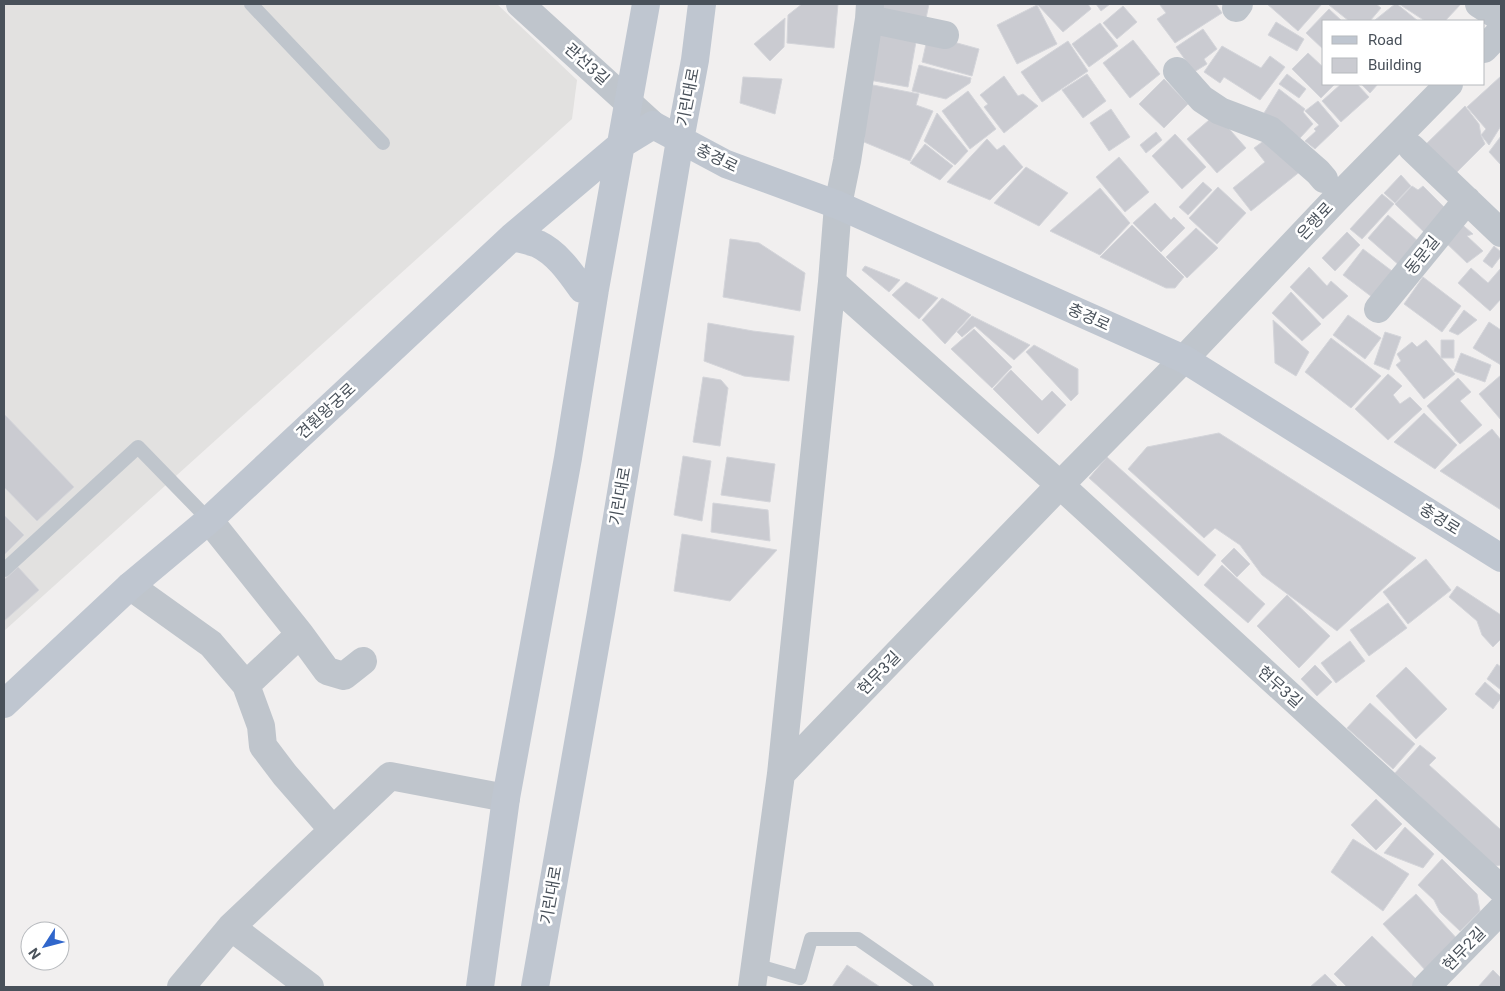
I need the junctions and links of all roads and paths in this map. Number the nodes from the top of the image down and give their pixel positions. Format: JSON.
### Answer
{"nodes":[{"id":1,"x":251,"y":4,"type":"edge"},
{"id":2,"x":520,"y":4,"type":"edge"},
{"id":3,"x":646,"y":4,"type":"edge"},
{"id":4,"x":702,"y":4,"type":"edge"},
{"id":5,"x":1479,"y":4,"type":"edge"},
{"id":6,"x":869,"y":11,"type":"edge"},
{"id":7,"x":1501,"y":18,"type":"edge"},
{"id":8,"x":1501,"y":31,"type":"edge"},
{"id":9,"x":945,"y":34,"type":"dead end"},
{"id":10,"x":1485,"y":47,"type":"edge"},
{"id":11,"x":1178,"y":71,"type":"dead end"},
{"id":12,"x":1448,"y":85,"type":"edge"},
{"id":13,"x":629,"y":102,"type":"junction"},
{"id":14,"x":653,"y":125,"type":"junction"},
{"id":15,"x":680,"y":140,"type":"junction"},
{"id":16,"x":383,"y":144,"type":"dead end"},
{"id":17,"x":622,"y":144,"type":"junction"},
{"id":18,"x":1412,"y":148,"type":"dead end"},
{"id":19,"x":1324,"y":179,"type":"dead end"},
{"id":20,"x":1467,"y":200,"type":"junction"},
{"id":21,"x":838,"y":206,"type":"junction"},
{"id":22,"x":1501,"y":233,"type":"edge"},
{"id":23,"x":512,"y":237,"type":"junction"},
{"id":24,"x":832,"y":282,"type":"junction"},
{"id":25,"x":595,"y":289,"type":"junction"},
{"id":26,"x":1378,"y":309,"type":"dead end"},
{"id":27,"x":1184,"y":359,"type":"junction"},
{"id":28,"x":1060,"y":485,"type":"junction"},
{"id":29,"x":209,"y":520,"type":"junction"},
{"id":30,"x":1501,"y":558,"type":"edge"},
{"id":31,"x":4,"y":570,"type":"edge"},
{"id":32,"x":130,"y":586,"type":"junction"},
{"id":33,"x":300,"y":634,"type":"junction"},
{"id":34,"x":363,"y":661,"type":"dead end"},
{"id":35,"x":246,"y":685,"type":"junction"},
{"id":36,"x":4,"y":704,"type":"edge"},
{"id":37,"x":781,"y":774,"type":"junction"},
{"id":38,"x":506,"y":798,"type":"junction"},
{"id":39,"x":333,"y":830,"type":"junction"},
{"id":40,"x":1501,"y":889,"type":"edge"},
{"id":41,"x":1501,"y":910,"type":"edge"},
{"id":42,"x":232,"y":927,"type":"junction"},
{"id":43,"x":754,"y":976,"type":"edge"},
{"id":44,"x":181,"y":987,"type":"edge"},
{"id":45,"x":310,"y":987,"type":"edge"},
{"id":46,"x":480,"y":987,"type":"edge"},
{"id":47,"x":535,"y":987,"type":"edge"},
{"id":48,"x":927,"y":987,"type":"edge"},
{"id":49,"x":1426,"y":987,"type":"edge"}],
"edges":[{"from":1,"to":16,"type":"lane"},
{"from":2,"to":13,"type":"street","name":"관선3길"},
{"from":3,"to":13,"type":"street"},
{"from":4,"to":15,"type":"street","name":"기린대로"},
{"from":5,"to":7,"type":"street"},
{"from":6,"to":9,"type":"street"},
{"from":6,"to":21,"type":"street"},
{"from":8,"to":10,"type":"street"},
{"from":11,"to":19,"type":"street","name":"은행로"},
{"from":12,"to":27,"type":"street","name":"은행로"},
{"from":13,"to":14,"type":"street","name":"관선3길"},
{"from":13,"to":17,"type":"street"},
{"from":14,"to":15,"type":"street","name":"충경로"},
{"from":14,"to":17,"type":"street","name":"견훤왕궁로"},
{"from":15,"to":21,"type":"street","name":"충경로"},
{"from":15,"to":47,"type":"street","name":"기린대로"},
{"from":17,"to":23,"type":"street","name":"견훤왕궁로"},
{"from":17,"to":25,"type":"street"},
{"from":18,"to":20,"type":"street"},
{"from":20,"to":22,"type":"street"},
{"from":20,"to":26,"type":"street","name":"동문길"},
{"from":21,"to":24,"type":"street"},
{"from":21,"to":27,"type":"street","name":"충경로"},
{"from":23,"to":25,"type":"street"},
{"from":23,"to":29,"type":"street","name":"견훤왕궁로"},
{"from":24,"to":28,"type":"street","name":"현무3길"},
{"from":24,"to":37,"type":"street"},
{"from":25,"to":38,"type":"street"},
{"from":27,"to":28,"type":"street","name":"현무3길"},
{"from":27,"to":30,"type":"street","name":"충경로"},
{"from":28,"to":37,"type":"street","name":"현무3길"},
{"from":28,"to":40,"type":"street","name":"현무3길"},
{"from":29,"to":31,"type":"lane"},
{"from":29,"to":32,"type":"street","name":"견훤왕궁로"},
{"from":29,"to":33,"type":"street"},
{"from":32,"to":35,"type":"street"},
{"from":32,"to":36,"type":"street","name":"견훤왕궁로"},
{"from":33,"to":34,"type":"street"},
{"from":33,"to":35,"type":"street"},
{"from":35,"to":39,"type":"street"},
{"from":37,"to":43,"type":"street"},
{"from":38,"to":39,"type":"street"},
{"from":38,"to":46,"type":"street"},
{"from":39,"to":42,"type":"street"},
{"from":41,"to":49,"type":"street","name":"현무2길"},
{"from":42,"to":44,"type":"street"},
{"from":42,"to":45,"type":"street"},
{"from":43,"to":48,"type":"lane"}]}
